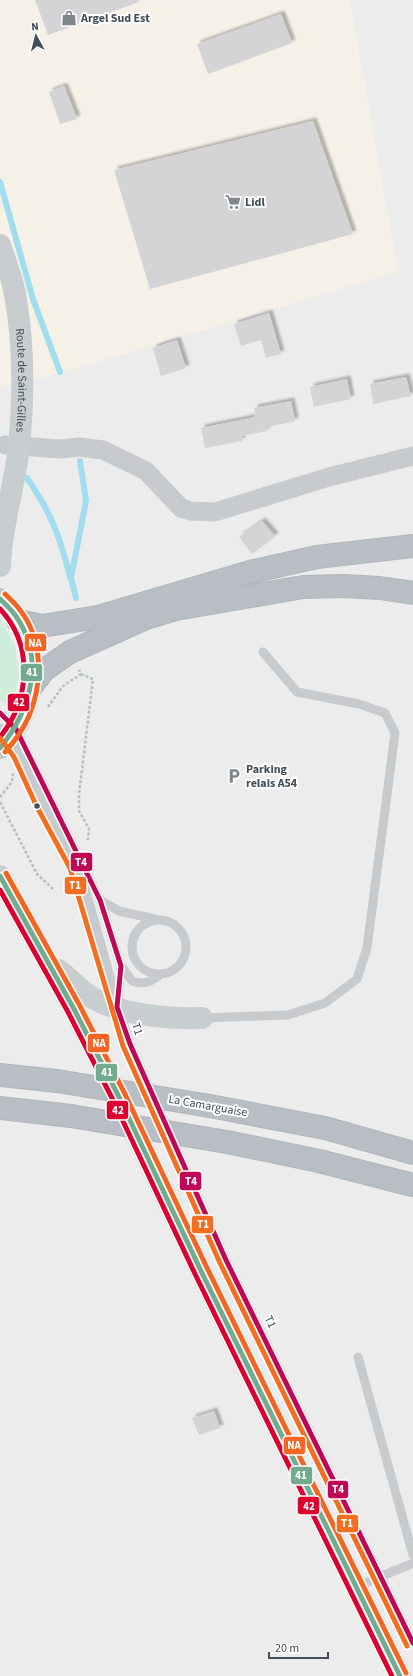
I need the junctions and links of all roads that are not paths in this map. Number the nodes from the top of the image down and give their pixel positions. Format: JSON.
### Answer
{"nodes":[{"id":1,"x":0,"y":245,"type":"edge"},
{"id":2,"x":0,"y":287,"type":"edge"},
{"id":3,"x":12,"y":446,"type":"junction"},
{"id":4,"x":413,"y":456,"type":"edge"},
{"id":5,"x":0,"y":470,"type":"edge"},
{"id":6,"x":413,"y":546,"type":"edge"},
{"id":7,"x":0,"y":566,"type":"edge"},
{"id":8,"x":413,"y":593,"type":"edge"},
{"id":9,"x":0,"y":597,"type":"edge"},
{"id":10,"x":18,"y":621,"type":"junction"},
{"id":11,"x":263,"y":652,"type":"dead end"},
{"id":12,"x":31,"y":687,"type":"junction"},
{"id":13,"x":0,"y":713,"type":"edge"},
{"id":14,"x":6,"y":735,"type":"edge"},
{"id":15,"x":80,"y":872,"type":"junction"},
{"id":16,"x":0,"y":876,"type":"edge"},
{"id":17,"x":100,"y":900,"type":"junction"},
{"id":18,"x":160,"y":920,"type":"junction"},
{"id":19,"x":48,"y":963,"type":"junction"},
{"id":20,"x":121,"y":966,"type":"junction"},
{"id":21,"x":161,"y":974,"type":"junction"},
{"id":22,"x":117,"y":1007,"type":"junction"},
{"id":23,"x":202,"y":1018,"type":"joint"},
{"id":24,"x":0,"y":1075,"type":"edge"},
{"id":25,"x":0,"y":1108,"type":"edge"},
{"id":26,"x":325,"y":1128,"type":"junction"},
{"id":27,"x":413,"y":1145,"type":"edge"},
{"id":28,"x":413,"y":1153,"type":"edge"},
{"id":29,"x":413,"y":1185,"type":"edge"},
{"id":30,"x":358,"y":1357,"type":"dead end"},
{"id":31,"x":413,"y":1552,"type":"edge"},
{"id":32,"x":413,"y":1563,"type":"edge"},
{"id":33,"x":381,"y":1576,"type":"junction"},
{"id":34,"x":356,"y":1587,"type":"junction"},
{"id":35,"x":413,"y":1643,"type":"edge"},
{"id":36,"x":400,"y":1676,"type":"edge"}],
"edges":[{"from":1,"to":3,"type":"main road","name":"Route de Saint-Gilles"},
{"from":2,"to":3,"type":"main road","name":"Route de Saint-Gilles"},
{"from":3,"to":4,"type":"street"},
{"from":3,"to":5,"type":"main road","name":"Route de Saint-Gilles"},
{"from":3,"to":7,"type":"main road","name":"Route de Saint-Gilles"},
{"from":6,"to":10,"type":"highway"},
{"from":8,"to":12,"type":"highway"},
{"from":9,"to":10,"type":"main road"},
{"from":10,"to":12,"type":"main road"},
{"from":11,"to":23,"type":"lane"},
{"from":12,"to":14,"type":"main road"},
{"from":13,"to":14,"type":"lane","name":"T1","number":"T1"},
{"from":14,"to":15,"type":"lane","name":"T1","number":"T1"},
{"from":14,"to":17,"type":"lane","name":"T1","number":"T1"},
{"from":15,"to":20,"type":"lane"},
{"from":15,"to":22,"type":"lane","name":"T1","number":"T1"},
{"from":16,"to":19,"type":"main road"},
{"from":17,"to":18,"type":"lane"},
{"from":17,"to":20,"type":"lane","name":"T1","number":"T1"},
{"from":18,"to":21,"type":"lane"},
{"from":18,"to":21,"type":"lane"},
{"from":19,"to":22,"type":"main road"},
{"from":19,"to":34,"type":"main road"},
{"from":20,"to":21,"type":"lane"},
{"from":20,"to":22,"type":"lane","name":"T1","number":"T1"},
{"from":22,"to":23,"type":"main road"},
{"from":22,"to":33,"type":"lane","name":"T1","number":"T1"},
{"from":24,"to":26,"type":"highway","name":"La Camarguaise","bridge":true},
{"from":25,"to":29,"type":"highway","bridge":true},
{"from":26,"to":27,"type":"highway"},
{"from":26,"to":28,"type":"highway","name":"La Camarguaise"},
{"from":30,"to":31,"type":"lane"},
{"from":32,"to":33,"type":"lane"},
{"from":33,"to":34,"type":"lane"},
{"from":33,"to":35,"type":"lane","name":"T1","number":"T1"},
{"from":34,"to":36,"type":"main road"}]}
